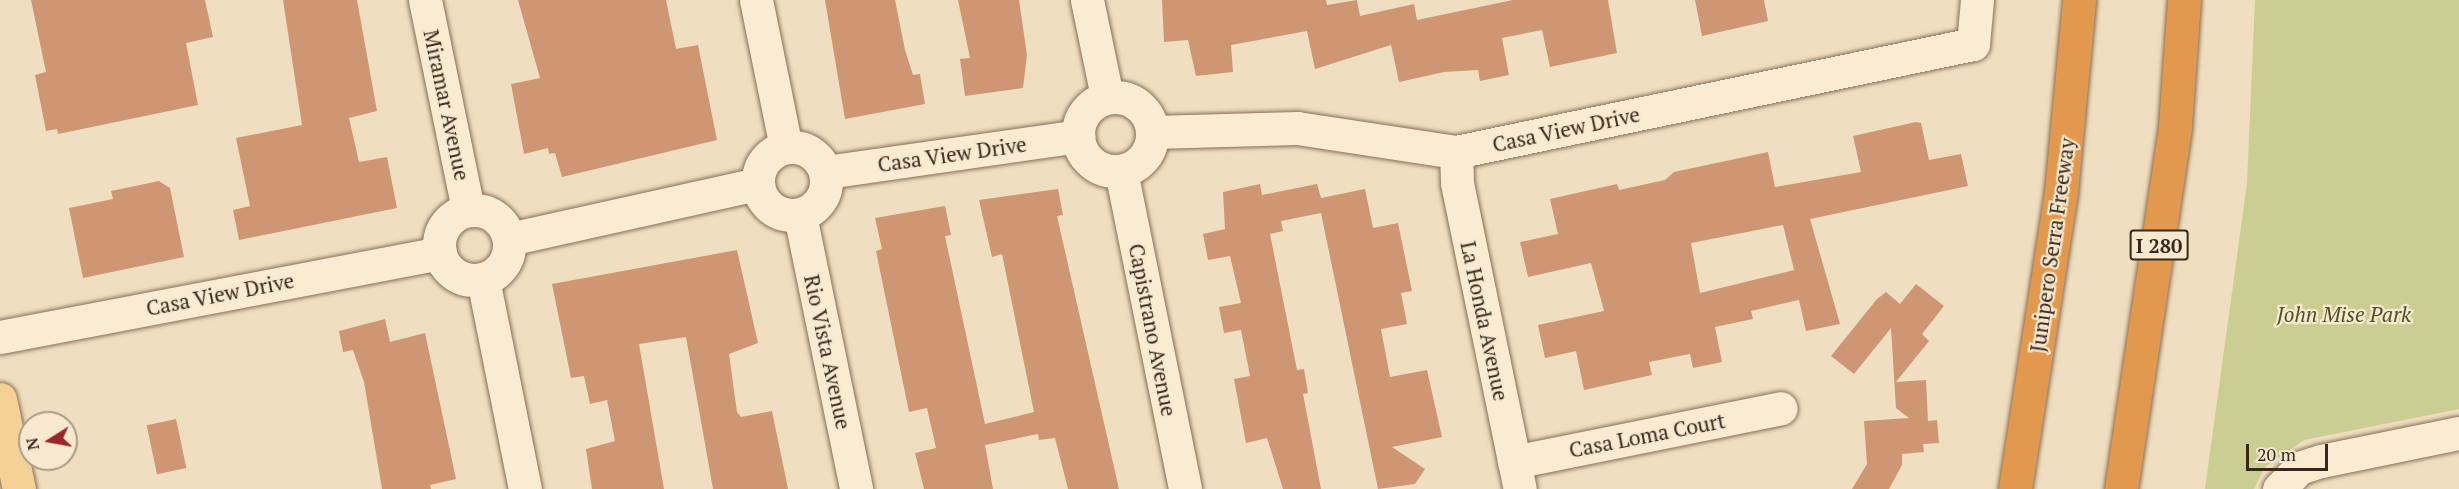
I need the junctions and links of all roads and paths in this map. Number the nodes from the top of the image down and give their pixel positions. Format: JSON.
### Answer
{"nodes":[{"id":1,"x":425,"y":0,"type":"edge"},
{"id":2,"x":756,"y":0,"type":"edge"},
{"id":3,"x":1087,"y":0,"type":"edge"},
{"id":4,"x":1977,"y":0,"type":"edge"},
{"id":5,"x":2079,"y":0,"type":"edge"},
{"id":6,"x":2184,"y":0,"type":"edge"},
{"id":7,"x":1107,"y":97,"type":"junction"},
{"id":8,"x":1153,"y":132,"type":"junction"},
{"id":9,"x":1078,"y":136,"type":"junction"},
{"id":10,"x":786,"y":147,"type":"junction"},
{"id":11,"x":1456,"y":152,"type":"junction"},
{"id":12,"x":1121,"y":171,"type":"junction"},
{"id":13,"x":826,"y":172,"type":"junction"},
{"id":14,"x":758,"y":184,"type":"junction"},
{"id":15,"x":468,"y":210,"type":"junction"},
{"id":16,"x":800,"y":215,"type":"junction"},
{"id":17,"x":508,"y":239,"type":"junction"},
{"id":18,"x":440,"y":253,"type":"junction"},
{"id":19,"x":483,"y":279,"type":"junction"},
{"id":20,"x":0,"y":337,"type":"edge"},
{"id":21,"x":0,"y":399,"type":"edge"},
{"id":22,"x":1781,"y":408,"type":"dead end"},
{"id":23,"x":2459,"y":433,"type":"edge"},
{"id":24,"x":1517,"y":475,"type":"edge"},
{"id":25,"x":2281,"y":487,"type":"edge"},
{"id":26,"x":19,"y":489,"type":"edge"},
{"id":27,"x":525,"y":489,"type":"edge"},
{"id":28,"x":856,"y":489,"type":"edge"},
{"id":29,"x":1185,"y":489,"type":"edge"},
{"id":30,"x":2015,"y":489,"type":"edge"},
{"id":31,"x":2121,"y":489,"type":"edge"}],
"edges":[{"from":1,"to":15,"type":"street","name":"Miramar Avenue"},
{"from":2,"to":10,"type":"street"},
{"from":3,"to":7,"type":"street"},
{"from":4,"to":11,"type":"street","name":"Casa View Drive"},
{"from":5,"to":30,"type":"highway","name":"Junipero Serra Freeway"},
{"from":6,"to":31,"type":"highway","number":"I 280"},
{"from":7,"to":8,"type":"street"},
{"from":7,"to":9,"type":"street"},
{"from":8,"to":11,"type":"street","name":"Casa View Drive"},
{"from":8,"to":12,"type":"street"},
{"from":9,"to":12,"type":"street"},
{"from":9,"to":13,"type":"street","name":"Casa View Drive"},
{"from":10,"to":13,"type":"street"},
{"from":10,"to":14,"type":"street"},
{"from":11,"to":24,"type":"street","name":"La Honda Avenue"},
{"from":12,"to":29,"type":"street","name":"Capistrano Avenue"},
{"from":13,"to":16,"type":"street"},
{"from":14,"to":16,"type":"street"},
{"from":14,"to":17,"type":"street"},
{"from":15,"to":17,"type":"street"},
{"from":15,"to":18,"type":"street"},
{"from":16,"to":28,"type":"street","name":"Rio Vista Avenue"},
{"from":17,"to":19,"type":"street"},
{"from":18,"to":19,"type":"street"},
{"from":18,"to":20,"type":"street","name":"Casa View Drive"},
{"from":19,"to":27,"type":"street"},
{"from":21,"to":26,"type":"main road"},
{"from":22,"to":24,"type":"street","name":"Casa Loma Court"},
{"from":23,"to":25,"type":"street"}]}
